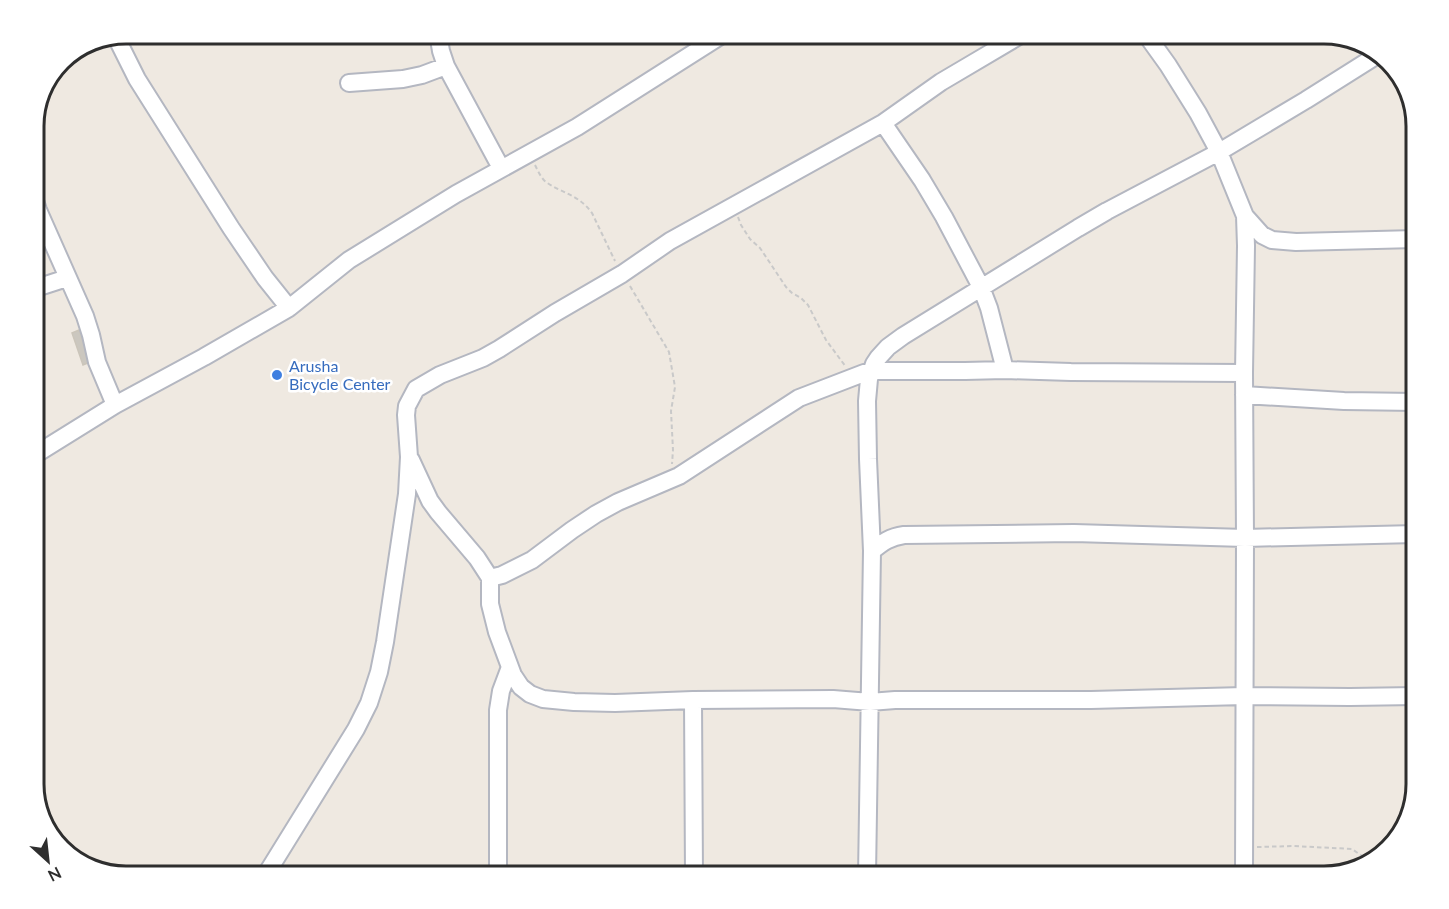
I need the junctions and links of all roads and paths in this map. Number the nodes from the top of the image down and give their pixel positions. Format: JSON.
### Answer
{"nodes":[{"id":1,"x":120,"y":44,"type":"edge"},
{"id":2,"x":440,"y":44,"type":"edge"},
{"id":3,"x":708,"y":44,"type":"edge"},
{"id":4,"x":1005,"y":44,"type":"edge"},
{"id":5,"x":1153,"y":44,"type":"edge"},
{"id":6,"x":1371,"y":59,"type":"edge"},
{"id":7,"x":446,"y":66,"type":"junction"},
{"id":8,"x":349,"y":84,"type":"dead end"},
{"id":9,"x":883,"y":123,"type":"junction"},
{"id":10,"x":1219,"y":152,"type":"junction"},
{"id":11,"x":529,"y":154,"type":"junction"},
{"id":12,"x":501,"y":168,"type":"junction"},
{"id":13,"x":738,"y":202,"type":"junction"},
{"id":14,"x":1245,"y":216,"type":"junction"},
{"id":15,"x":44,"y":224,"type":"edge"},
{"id":16,"x":1405,"y":239,"type":"edge"},
{"id":17,"x":622,"y":274,"type":"junction"},
{"id":18,"x":67,"y":278,"type":"junction"},
{"id":19,"x":44,"y":285,"type":"edge"},
{"id":20,"x":981,"y":288,"type":"junction"},
{"id":21,"x":289,"y":308,"type":"junction"},
{"id":22,"x":1005,"y":369,"type":"junction"},
{"id":23,"x":871,"y":371,"type":"junction"},
{"id":24,"x":1244,"y":373,"type":"junction"},
{"id":25,"x":854,"y":376,"type":"junction"},
{"id":26,"x":1244,"y":395,"type":"junction"},
{"id":27,"x":1405,"y":402,"type":"edge"},
{"id":28,"x":115,"y":405,"type":"junction"},
{"id":29,"x":44,"y":449,"type":"edge"},
{"id":30,"x":410,"y":458,"type":"junction"},
{"id":31,"x":680,"y":476,"type":"junction"},
{"id":32,"x":1406,"y":534,"type":"edge"},
{"id":33,"x":1245,"y":538,"type":"junction"},
{"id":34,"x":873,"y":551,"type":"junction"},
{"id":35,"x":489,"y":578,"type":"junction"},
{"id":36,"x":510,"y":667,"type":"junction"},
{"id":37,"x":1244,"y":696,"type":"junction"},
{"id":38,"x":1406,"y":696,"type":"edge"},
{"id":39,"x":693,"y":700,"type":"junction"},
{"id":40,"x":870,"y":702,"type":"junction"},
{"id":41,"x":1245,"y":847,"type":"junction"},
{"id":42,"x":1361,"y":856,"type":"edge"},
{"id":43,"x":271,"y":866,"type":"edge"},
{"id":44,"x":498,"y":866,"type":"edge"},
{"id":45,"x":694,"y":866,"type":"edge"},
{"id":46,"x":867,"y":866,"type":"edge"},
{"id":47,"x":1244,"y":866,"type":"edge"}],
"edges":[{"from":1,"to":21,"type":"street"},
{"from":2,"to":7,"type":"street"},
{"from":3,"to":11,"type":"street"},
{"from":4,"to":9,"type":"street"},
{"from":5,"to":10,"type":"street"},
{"from":6,"to":10,"type":"street"},
{"from":7,"to":8,"type":"street"},
{"from":7,"to":12,"type":"street"},
{"from":9,"to":13,"type":"street"},
{"from":9,"to":20,"type":"street"},
{"from":10,"to":14,"type":"street"},
{"from":10,"to":20,"type":"street"},
{"from":11,"to":12,"type":"street"},
{"from":11,"to":17,"type":"path"},
{"from":12,"to":21,"type":"street"},
{"from":13,"to":17,"type":"street"},
{"from":13,"to":25,"type":"path"},
{"from":14,"to":16,"type":"street"},
{"from":14,"to":24,"type":"street"},
{"from":15,"to":18,"type":"street"},
{"from":17,"to":30,"type":"street"},
{"from":17,"to":31,"type":"path"},
{"from":18,"to":19,"type":"street"},
{"from":18,"to":28,"type":"street"},
{"from":20,"to":22,"type":"street"},
{"from":20,"to":23,"type":"street"},
{"from":21,"to":28,"type":"street"},
{"from":22,"to":23,"type":"street"},
{"from":22,"to":24,"type":"street"},
{"from":23,"to":25,"type":"street"},
{"from":23,"to":34,"type":"street"},
{"from":24,"to":26,"type":"street"},
{"from":25,"to":31,"type":"street"},
{"from":26,"to":27,"type":"street"},
{"from":26,"to":33,"type":"street"},
{"from":28,"to":29,"type":"street"},
{"from":30,"to":35,"type":"street"},
{"from":30,"to":43,"type":"street"},
{"from":31,"to":35,"type":"street"},
{"from":32,"to":33,"type":"street"},
{"from":33,"to":34,"type":"street"},
{"from":33,"to":37,"type":"street"},
{"from":34,"to":40,"type":"street"},
{"from":35,"to":36,"type":"street"},
{"from":36,"to":39,"type":"street"},
{"from":36,"to":44,"type":"street"},
{"from":37,"to":38,"type":"street"},
{"from":37,"to":40,"type":"street"},
{"from":37,"to":41,"type":"street"},
{"from":39,"to":40,"type":"street"},
{"from":39,"to":45,"type":"street"},
{"from":40,"to":46,"type":"street"},
{"from":41,"to":42,"type":"path"},
{"from":41,"to":47,"type":"street"}]}
